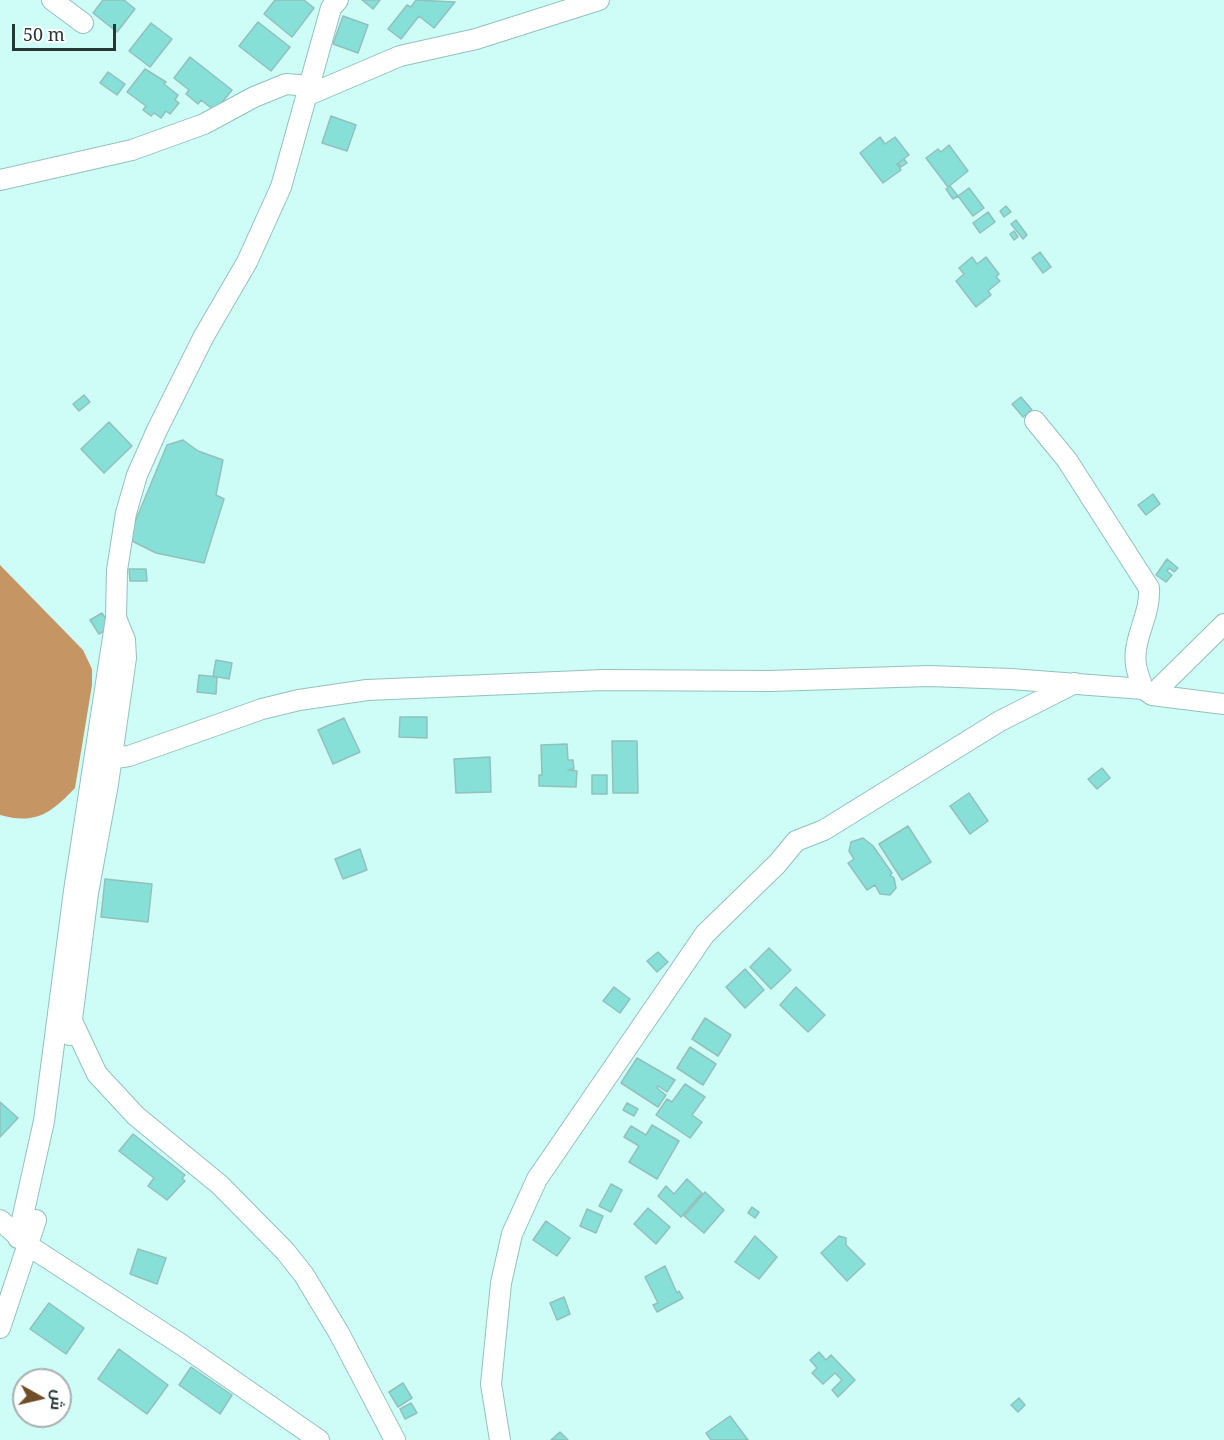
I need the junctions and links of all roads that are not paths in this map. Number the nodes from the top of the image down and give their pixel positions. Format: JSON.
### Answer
{"nodes":[{"id":1,"x":52,"y":0,"type":"edge"},
{"id":2,"x":338,"y":0,"type":"edge"},
{"id":3,"x":599,"y":0,"type":"edge"},
{"id":4,"x":83,"y":23,"type":"dead end"},
{"id":5,"x":308,"y":91,"type":"junction"},
{"id":6,"x":0,"y":180,"type":"edge"},
{"id":7,"x":1035,"y":421,"type":"dead end"},
{"id":8,"x":1224,"y":624,"type":"edge"},
{"id":9,"x":1075,"y":683,"type":"junction"},
{"id":10,"x":1148,"y":692,"type":"junction"},
{"id":11,"x":1224,"y":704,"type":"edge"},
{"id":12,"x":104,"y":761,"type":"junction"},
{"id":13,"x":81,"y":892,"type":"junction"},
{"id":14,"x":72,"y":1021,"type":"junction"},
{"id":15,"x":0,"y":1220,"type":"edge"},
{"id":16,"x":24,"y":1242,"type":"junction"},
{"id":17,"x":0,"y":1328,"type":"edge"},
{"id":18,"x":319,"y":1440,"type":"edge"},
{"id":19,"x":395,"y":1440,"type":"edge"},
{"id":20,"x":500,"y":1440,"type":"edge"}],
"edges":[{"from":1,"to":4,"type":"street"},
{"from":2,"to":5,"type":"street"},
{"from":3,"to":5,"type":"street"},
{"from":5,"to":6,"type":"street"},
{"from":5,"to":12,"type":"street"},
{"from":7,"to":10,"type":"street"},
{"from":8,"to":10,"type":"street"},
{"from":9,"to":10,"type":"street"},
{"from":9,"to":12,"type":"street"},
{"from":9,"to":20,"type":"street"},
{"from":10,"to":11,"type":"street"},
{"from":12,"to":13,"type":"street"},
{"from":13,"to":14,"type":"street"},
{"from":13,"to":16,"type":"street"},
{"from":14,"to":16,"type":"street"},
{"from":14,"to":19,"type":"street"},
{"from":15,"to":16,"type":"street"},
{"from":16,"to":17,"type":"street"},
{"from":16,"to":18,"type":"street"}]}
